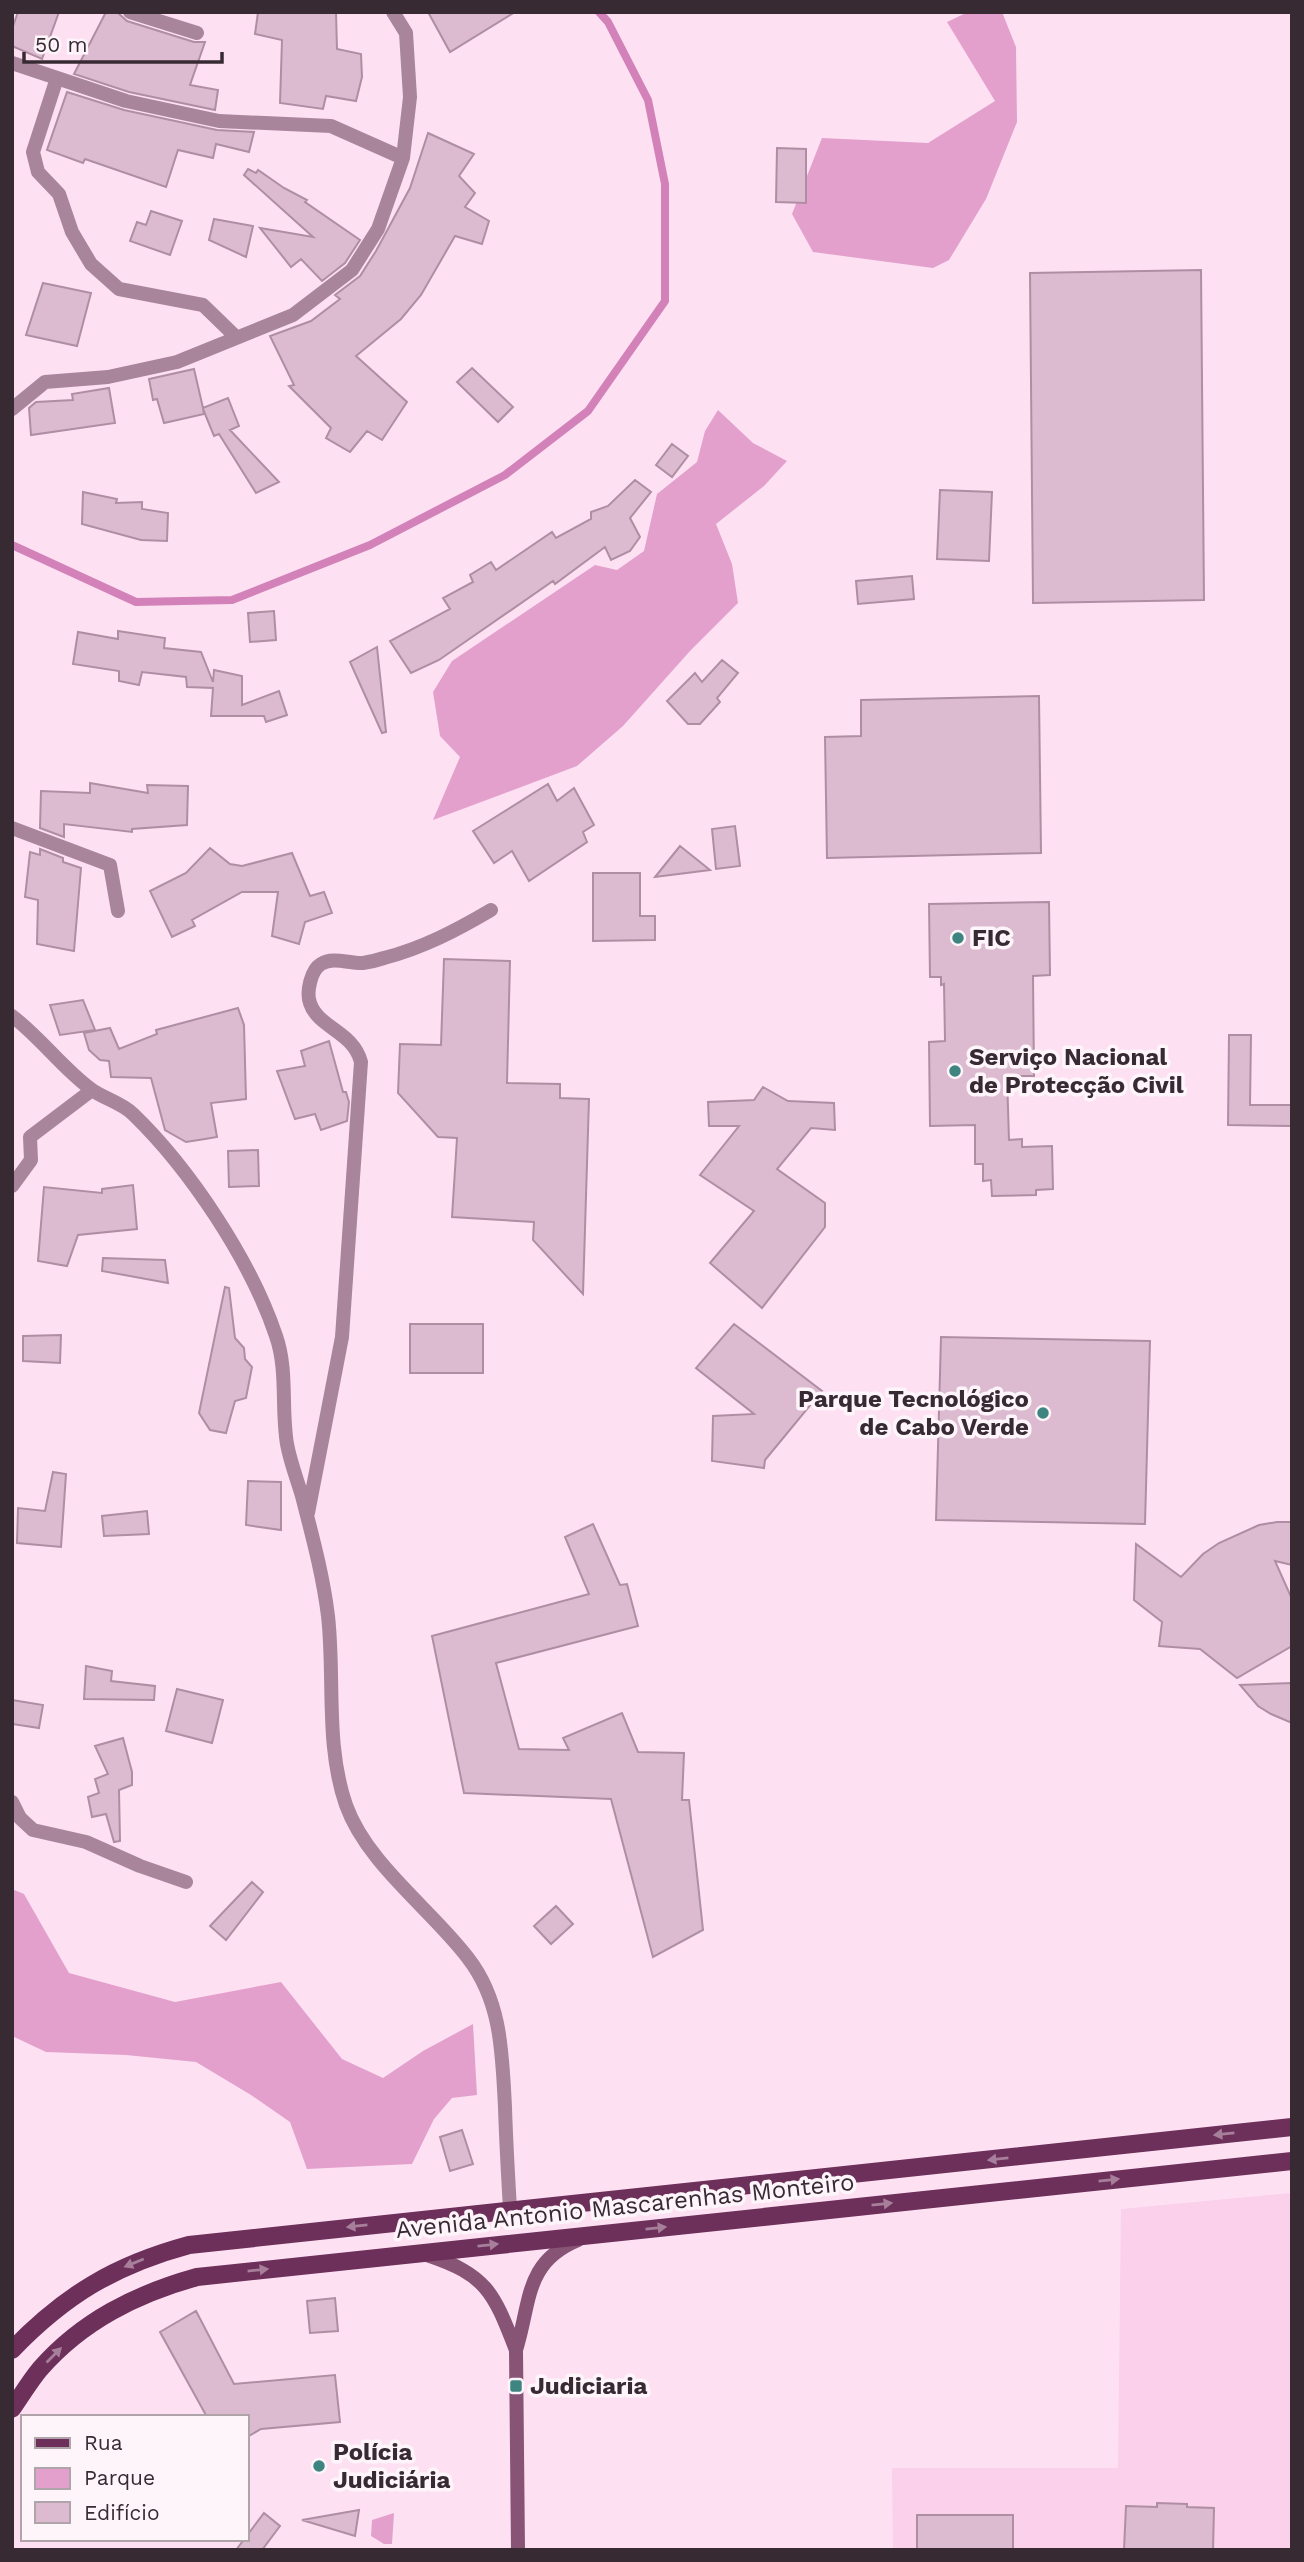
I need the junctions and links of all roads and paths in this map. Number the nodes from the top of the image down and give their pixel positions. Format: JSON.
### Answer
{"nodes":[{"id":1,"x":130,"y":12,"type":"edge"},
{"id":2,"x":393,"y":12,"type":"edge"},
{"id":3,"x":197,"y":33,"type":"dead end"},
{"id":4,"x":12,"y":63,"type":"edge"},
{"id":5,"x":57,"y":78,"type":"junction"},
{"id":6,"x":403,"y":158,"type":"junction"},
{"id":7,"x":235,"y":337,"type":"junction"},
{"id":8,"x":12,"y":409,"type":"edge"},
{"id":9,"x":12,"y":828,"type":"edge"},
{"id":10,"x":491,"y":910,"type":"dead end"},
{"id":11,"x":118,"y":911,"type":"dead end"},
{"id":12,"x":12,"y":1016,"type":"edge"},
{"id":13,"x":92,"y":1090,"type":"junction"},
{"id":14,"x":12,"y":1186,"type":"edge"},
{"id":15,"x":308,"y":1518,"type":"junction"},
{"id":16,"x":12,"y":1802,"type":"edge"},
{"id":17,"x":186,"y":1882,"type":"dead end"},
{"id":18,"x":1292,"y":2127,"type":"edge"},
{"id":19,"x":1292,"y":2161,"type":"edge"},
{"id":20,"x":510,"y":2209,"type":"junction"},
{"id":21,"x":588,"y":2235,"type":"junction"},
{"id":22,"x":420,"y":2252,"type":"junction"},
{"id":23,"x":12,"y":2350,"type":"edge"},
{"id":24,"x":516,"y":2350,"type":"junction"},
{"id":25,"x":12,"y":2409,"type":"edge"},
{"id":26,"x":518,"y":2550,"type":"edge"}],
"edges":[{"from":1,"to":3,"type":"street"},
{"from":2,"to":6,"type":"street"},
{"from":4,"to":5,"type":"street"},
{"from":5,"to":6,"type":"street"},
{"from":5,"to":7,"type":"street"},
{"from":6,"to":7,"type":"street"},
{"from":7,"to":8,"type":"street"},
{"from":9,"to":11,"type":"street"},
{"from":10,"to":15,"type":"street"},
{"from":12,"to":13,"type":"street"},
{"from":13,"to":14,"type":"street"},
{"from":13,"to":15,"type":"street"},
{"from":15,"to":20,"type":"street"},
{"from":16,"to":17,"type":"street"},
{"from":18,"to":20,"type":"main road","name":"Avenida Antonio Mascarenhas Monteiro","one_way":true},
{"from":21,"to":19,"type":"main road","name":"Avenida Antonio Mascarenhas Monteiro","one_way":true},
{"from":20,"to":23,"type":"main road","name":"Avenida Antonio Mascarenhas Monteiro","one_way":true},
{"from":22,"to":21,"type":"main road","name":"Avenida Antonio Mascarenhas Monteiro","one_way":true},
{"from":21,"to":24,"type":"main road"},
{"from":22,"to":24,"type":"main road"},
{"from":25,"to":22,"type":"main road","name":"Avenida Antonio Mascarenhas Monteiro","one_way":true},
{"from":24,"to":26,"type":"main road"}]}
